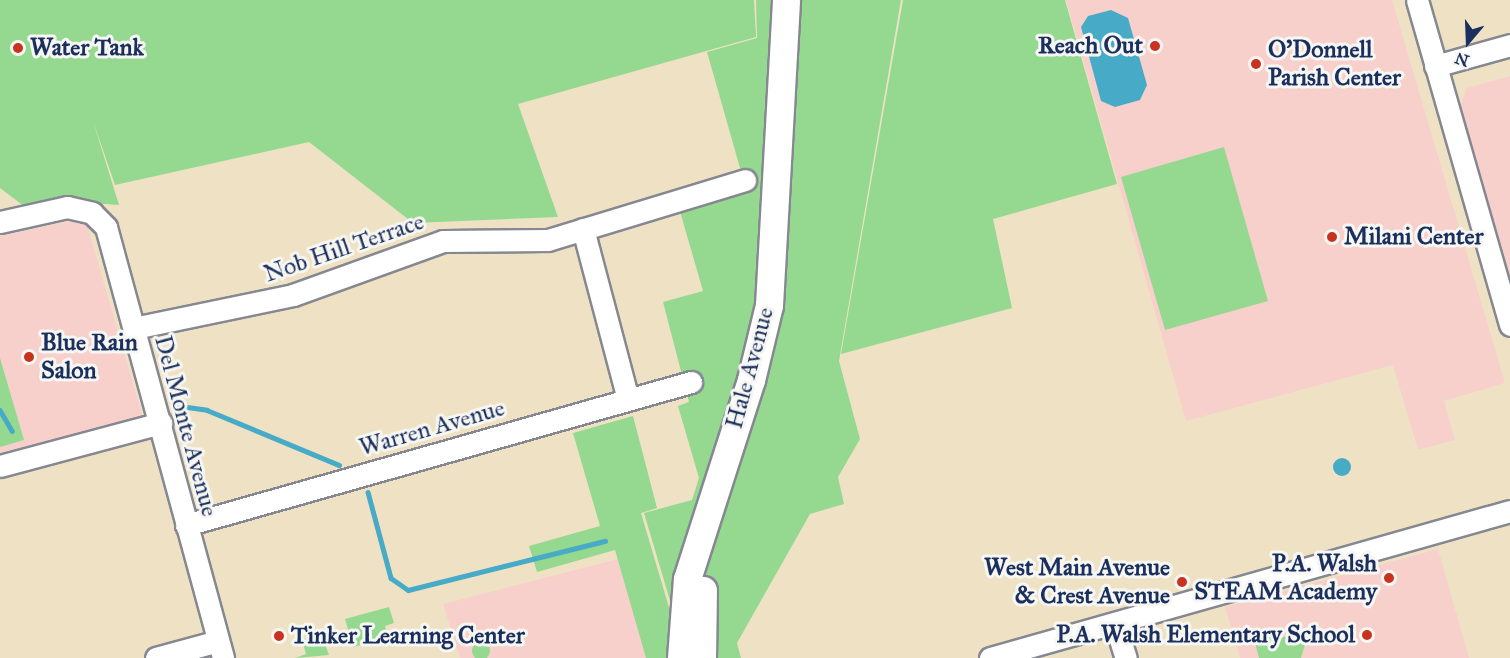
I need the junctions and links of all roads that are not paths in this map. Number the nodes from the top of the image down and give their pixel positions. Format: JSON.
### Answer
{"nodes":[{"id":1,"x":786,"y":0,"type":"edge"},
{"id":2,"x":802,"y":0,"type":"edge"},
{"id":3,"x":1416,"y":0,"type":"edge"},
{"id":4,"x":1510,"y":45,"type":"edge"},
{"id":5,"x":1435,"y":66,"type":"junction"},
{"id":6,"x":745,"y":180,"type":"dead end"},
{"id":7,"x":0,"y":222,"type":"edge"},
{"id":8,"x":583,"y":229,"type":"junction"},
{"id":9,"x":1510,"y":325,"type":"edge"},
{"id":10,"x":134,"y":328,"type":"junction"},
{"id":11,"x":691,"y":382,"type":"dead end"},
{"id":12,"x":628,"y":399,"type":"junction"},
{"id":13,"x":161,"y":423,"type":"junction"},
{"id":14,"x":0,"y":466,"type":"edge"},
{"id":15,"x":1510,"y":512,"type":"edge"},
{"id":16,"x":186,"y":525,"type":"junction"},
{"id":17,"x":1115,"y":624,"type":"junction"},
{"id":18,"x":220,"y":650,"type":"edge"},
{"id":19,"x":156,"y":658,"type":"edge"},
{"id":20,"x":681,"y":658,"type":"edge"},
{"id":21,"x":702,"y":658,"type":"edge"},
{"id":22,"x":990,"y":658,"type":"edge"},
{"id":23,"x":1126,"y":658,"type":"edge"}],
"edges":[{"from":1,"to":20,"type":"main road","name":"Hale Avenue"},
{"from":2,"to":21,"type":"main road","name":"Hale Avenue"},
{"from":3,"to":5,"type":"street"},
{"from":4,"to":5,"type":"street"},
{"from":5,"to":9,"type":"street"},
{"from":6,"to":8,"type":"street","name":"Nob Hill Terrace"},
{"from":7,"to":10,"type":"street","name":"Del Monte Avenue"},
{"from":8,"to":10,"type":"street","name":"Nob Hill Terrace"},
{"from":8,"to":12,"type":"street"},
{"from":10,"to":13,"type":"street","name":"Del Monte Avenue"},
{"from":11,"to":12,"type":"street","name":"Warren Avenue"},
{"from":12,"to":16,"type":"street","name":"Warren Avenue"},
{"from":13,"to":14,"type":"street"},
{"from":13,"to":16,"type":"street","name":"Del Monte Avenue"},
{"from":15,"to":17,"type":"street"},
{"from":16,"to":18,"type":"street","name":"Del Monte Avenue"},
{"from":17,"to":22,"type":"street"},
{"from":17,"to":23,"type":"street"},
{"from":18,"to":19,"type":"street"}]}
